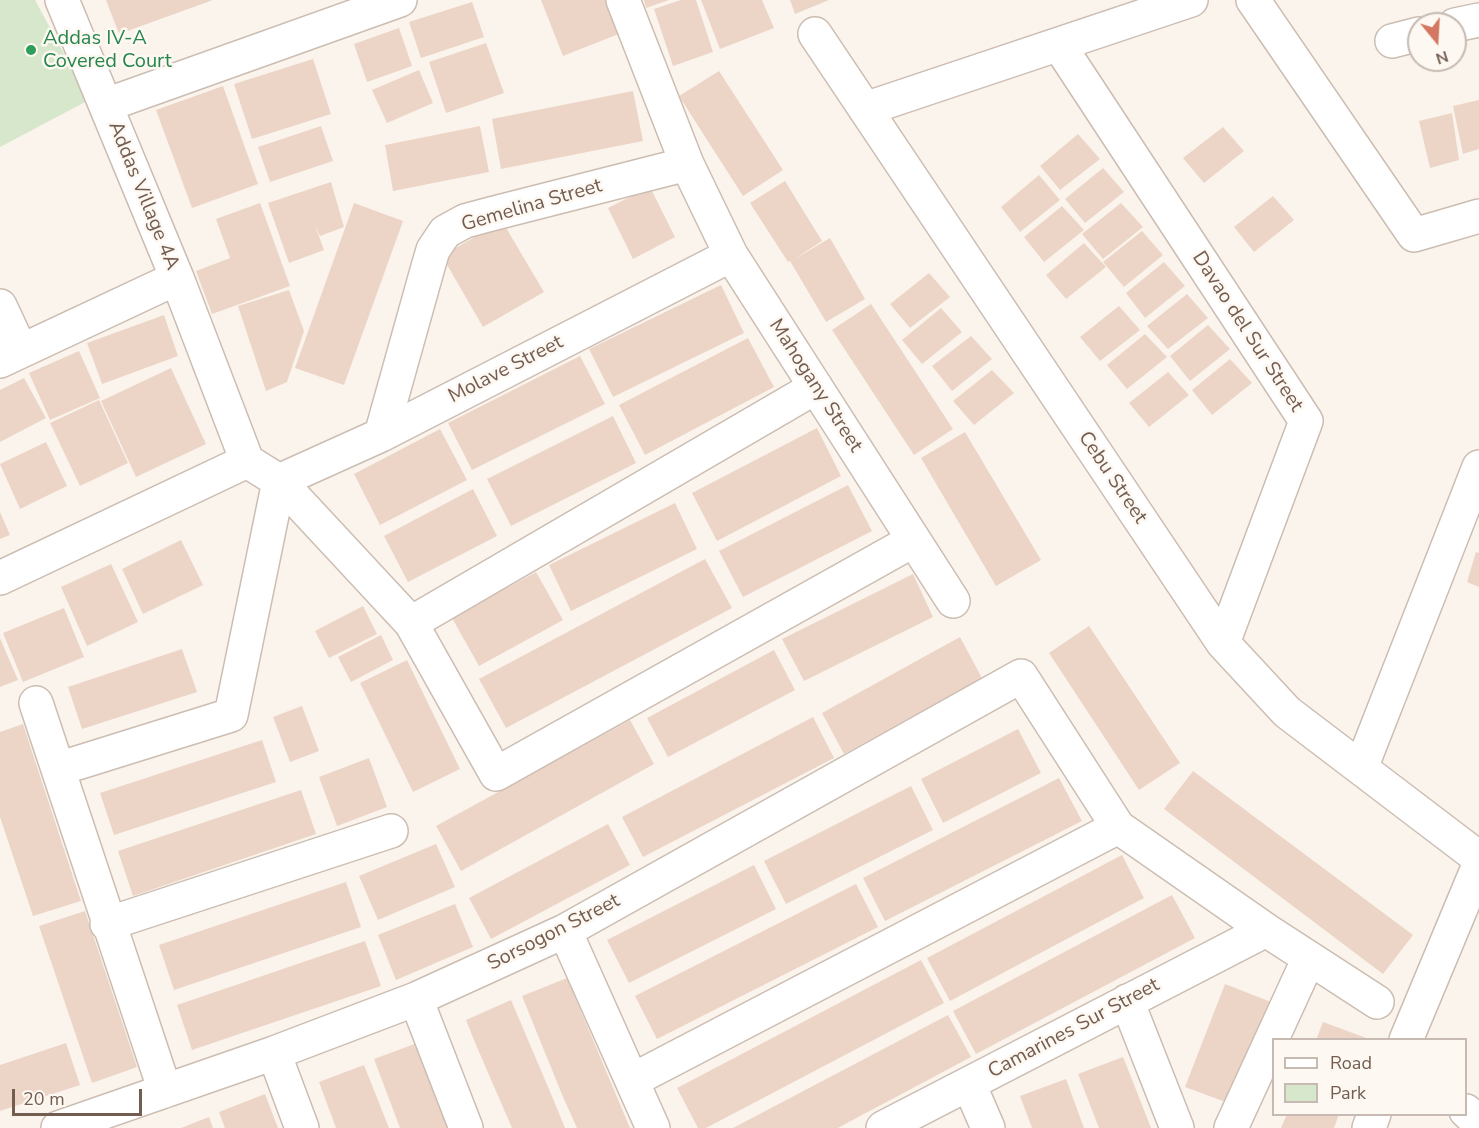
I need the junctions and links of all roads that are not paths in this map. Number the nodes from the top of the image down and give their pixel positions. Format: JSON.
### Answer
{"nodes":[{"id":1,"x":62,"y":0,"type":"edge"},
{"id":2,"x":400,"y":0,"type":"edge"},
{"id":3,"x":623,"y":0,"type":"edge"},
{"id":4,"x":1191,"y":0,"type":"edge"},
{"id":5,"x":1253,"y":0,"type":"edge"},
{"id":6,"x":815,"y":34,"type":"dead end"},
{"id":7,"x":1059,"y":45,"type":"junction"},
{"id":8,"x":106,"y":105,"type":"junction"},
{"id":9,"x":865,"y":109,"type":"junction"},
{"id":10,"x":687,"y":164,"type":"junction"},
{"id":11,"x":1479,"y":216,"type":"edge"},
{"id":12,"x":731,"y":255,"type":"junction"},
{"id":13,"x":177,"y":278,"type":"junction"},
{"id":14,"x":0,"y":306,"type":"edge"},
{"id":15,"x":11,"y":356,"type":"edge"},
{"id":16,"x":816,"y":387,"type":"junction"},
{"id":17,"x":381,"y":435,"type":"junction"},
{"id":18,"x":247,"y":461,"type":"junction"},
{"id":19,"x":1479,"y":467,"type":"edge"},
{"id":20,"x":279,"y":481,"type":"junction"},
{"id":21,"x":914,"y":540,"type":"junction"},
{"id":22,"x":0,"y":578,"type":"edge"},
{"id":23,"x":953,"y":601,"type":"dead end"},
{"id":24,"x":411,"y":623,"type":"junction"},
{"id":25,"x":1223,"y":643,"type":"junction"},
{"id":26,"x":36,"y":703,"type":"dead end"},
{"id":27,"x":1361,"y":768,"type":"junction"},
{"id":28,"x":58,"y":769,"type":"junction"},
{"id":29,"x":1118,"y":826,"type":"junction"},
{"id":30,"x":391,"y":831,"type":"dead end"},
{"id":31,"x":1479,"y":858,"type":"edge"},
{"id":32,"x":1479,"y":866,"type":"edge"},
{"id":33,"x":107,"y":924,"type":"junction"},
{"id":34,"x":1266,"y":930,"type":"junction"},
{"id":35,"x":565,"y":931,"type":"junction"},
{"id":36,"x":1309,"y":958,"type":"junction"},
{"id":37,"x":416,"y":999,"type":"junction"},
{"id":38,"x":1127,"y":1000,"type":"junction"},
{"id":39,"x":1377,"y":1002,"type":"dead end"},
{"id":40,"x":1272,"y":1038,"type":"edge"},
{"id":41,"x":1407,"y":1038,"type":"edge"},
{"id":42,"x":1272,"y":1039,"type":"edge"},
{"id":43,"x":274,"y":1053,"type":"junction"},
{"id":44,"x":633,"y":1080,"type":"junction"},
{"id":45,"x":969,"y":1084,"type":"junction"},
{"id":46,"x":165,"y":1092,"type":"junction"},
{"id":47,"x":1467,"y":1112,"type":"edge"},
{"id":48,"x":112,"y":1119,"type":"edge"},
{"id":49,"x":1479,"y":1123,"type":"edge"},
{"id":50,"x":58,"y":1128,"type":"edge"},
{"id":51,"x":302,"y":1128,"type":"edge"},
{"id":52,"x":466,"y":1128,"type":"edge"},
{"id":53,"x":653,"y":1128,"type":"edge"},
{"id":54,"x":883,"y":1128,"type":"edge"},
{"id":55,"x":988,"y":1128,"type":"edge"},
{"id":56,"x":1177,"y":1128,"type":"edge"},
{"id":57,"x":1231,"y":1128,"type":"edge"}],
"edges":[{"from":1,"to":8,"type":"street","name":"Addas Village 4A"},
{"from":2,"to":8,"type":"street"},
{"from":3,"to":10,"type":"street","name":"Mahogany Street"},
{"from":4,"to":7,"type":"street"},
{"from":5,"to":11,"type":"street"},
{"from":6,"to":9,"type":"street","name":"Cebu Street"},
{"from":7,"to":9,"type":"street"},
{"from":7,"to":25,"type":"street","name":"Davao del Sur Street"},
{"from":8,"to":13,"type":"street","name":"Addas Village 4A"},
{"from":9,"to":25,"type":"street","name":"Cebu Street"},
{"from":10,"to":12,"type":"street","name":"Mahogany Street"},
{"from":10,"to":17,"type":"street","name":"Gemelina Street"},
{"from":12,"to":16,"type":"street","name":"Mahogany Street"},
{"from":12,"to":17,"type":"street","name":"Molave Street"},
{"from":13,"to":15,"type":"street","name":"Addas Village 4A"},
{"from":13,"to":18,"type":"street"},
{"from":14,"to":15,"type":"street"},
{"from":16,"to":21,"type":"street","name":"Mahogany Street"},
{"from":16,"to":24,"type":"street"},
{"from":17,"to":20,"type":"street","name":"Molave Street"},
{"from":18,"to":20,"type":"street"},
{"from":18,"to":22,"type":"street"},
{"from":19,"to":27,"type":"street"},
{"from":20,"to":24,"type":"street"},
{"from":20,"to":28,"type":"street"},
{"from":21,"to":23,"type":"street","name":"Mahogany Street"},
{"from":21,"to":24,"type":"street"},
{"from":25,"to":27,"type":"street","name":"Cebu Street"},
{"from":26,"to":28,"type":"street"},
{"from":27,"to":31,"type":"street","name":"Cebu Street"},
{"from":28,"to":33,"type":"street"},
{"from":29,"to":34,"type":"street"},
{"from":29,"to":35,"type":"street","name":"Sorsogon Street"},
{"from":29,"to":44,"type":"street"},
{"from":30,"to":33,"type":"street"},
{"from":32,"to":41,"type":"street"},
{"from":33,"to":46,"type":"street"},
{"from":34,"to":36,"type":"street"},
{"from":34,"to":38,"type":"street","name":"Camarines Sur Street"},
{"from":35,"to":37,"type":"street","name":"Sorsogon Street"},
{"from":35,"to":44,"type":"street"},
{"from":36,"to":39,"type":"street"},
{"from":36,"to":40,"type":"street"},
{"from":37,"to":43,"type":"street","name":"Sorsogon Street"},
{"from":37,"to":52,"type":"street"},
{"from":38,"to":45,"type":"street","name":"Camarines Sur Street"},
{"from":38,"to":56,"type":"street"},
{"from":42,"to":57,"type":"street"},
{"from":43,"to":46,"type":"street","name":"Sorsogon Street"},
{"from":43,"to":51,"type":"street"},
{"from":44,"to":53,"type":"street"},
{"from":45,"to":54,"type":"street","name":"Camarines Sur Street"},
{"from":45,"to":55,"type":"street"},
{"from":46,"to":48,"type":"street","name":"Sorsogon Street"},
{"from":47,"to":49,"type":"street"},
{"from":48,"to":50,"type":"street","name":"Sorsogon Street"}]}
